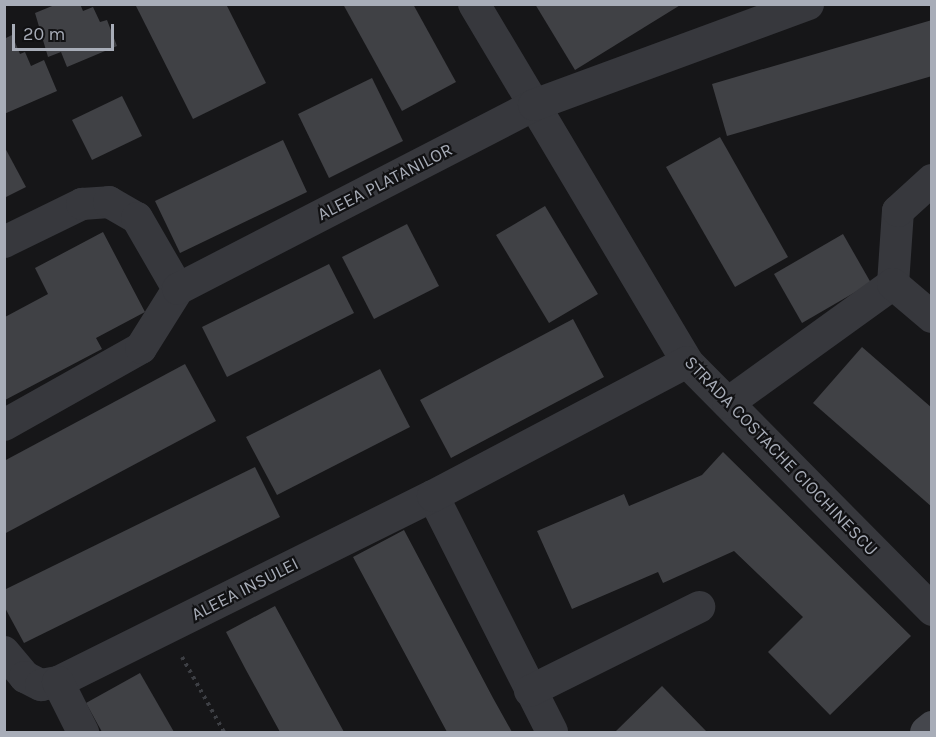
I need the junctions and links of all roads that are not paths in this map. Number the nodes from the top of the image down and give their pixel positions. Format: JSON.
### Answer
{"nodes":[{"id":1,"x":474,"y":4,"type":"edge"},
{"id":2,"x":808,"y":4,"type":"edge"},
{"id":3,"x":534,"y":105,"type":"junction"},
{"id":4,"x":932,"y":180,"type":"edge"},
{"id":5,"x":4,"y":242,"type":"edge"},
{"id":6,"x":893,"y":284,"type":"junction"},
{"id":7,"x":178,"y":289,"type":"junction"},
{"id":8,"x":932,"y":316,"type":"edge"},
{"id":9,"x":687,"y":362,"type":"junction"},
{"id":10,"x":728,"y":404,"type":"junction"},
{"id":11,"x":4,"y":425,"type":"edge"},
{"id":12,"x":433,"y":496,"type":"junction"},
{"id":13,"x":699,"y":607,"type":"dead end"},
{"id":14,"x":932,"y":610,"type":"edge"},
{"id":15,"x":4,"y":652,"type":"edge"},
{"id":16,"x":58,"y":681,"type":"junction"},
{"id":17,"x":530,"y":692,"type":"junction"},
{"id":18,"x":932,"y":727,"type":"edge"},
{"id":19,"x":83,"y":732,"type":"edge"},
{"id":20,"x":552,"y":732,"type":"edge"},
{"id":21,"x":926,"y":732,"type":"edge"}],
"edges":[{"from":1,"to":3,"type":"street","name":"STRADA COSTACHE CIOCHINESCU"},
{"from":2,"to":3,"type":"street","name":"ALEEA PLATANILOR"},
{"from":3,"to":7,"type":"street","name":"ALEEA PLATANILOR"},
{"from":3,"to":9,"type":"street","name":"STRADA COSTACHE CIOCHINESCU"},
{"from":4,"to":6,"type":"street"},
{"from":5,"to":7,"type":"street"},
{"from":6,"to":8,"type":"street"},
{"from":6,"to":10,"type":"street"},
{"from":7,"to":11,"type":"street"},
{"from":9,"to":10,"type":"street","name":"STRADA COSTACHE CIOCHINESCU"},
{"from":9,"to":12,"type":"street","name":"ALEEA INSULEI"},
{"from":10,"to":14,"type":"street","name":"STRADA COSTACHE CIOCHINESCU"},
{"from":12,"to":16,"type":"street","name":"ALEEA INSULEI"},
{"from":12,"to":17,"type":"street"},
{"from":13,"to":17,"type":"street"},
{"from":15,"to":16,"type":"street","name":"ALEEA INSULEI"},
{"from":16,"to":19,"type":"street"},
{"from":17,"to":20,"type":"street"},
{"from":18,"to":21,"type":"street"}]}
